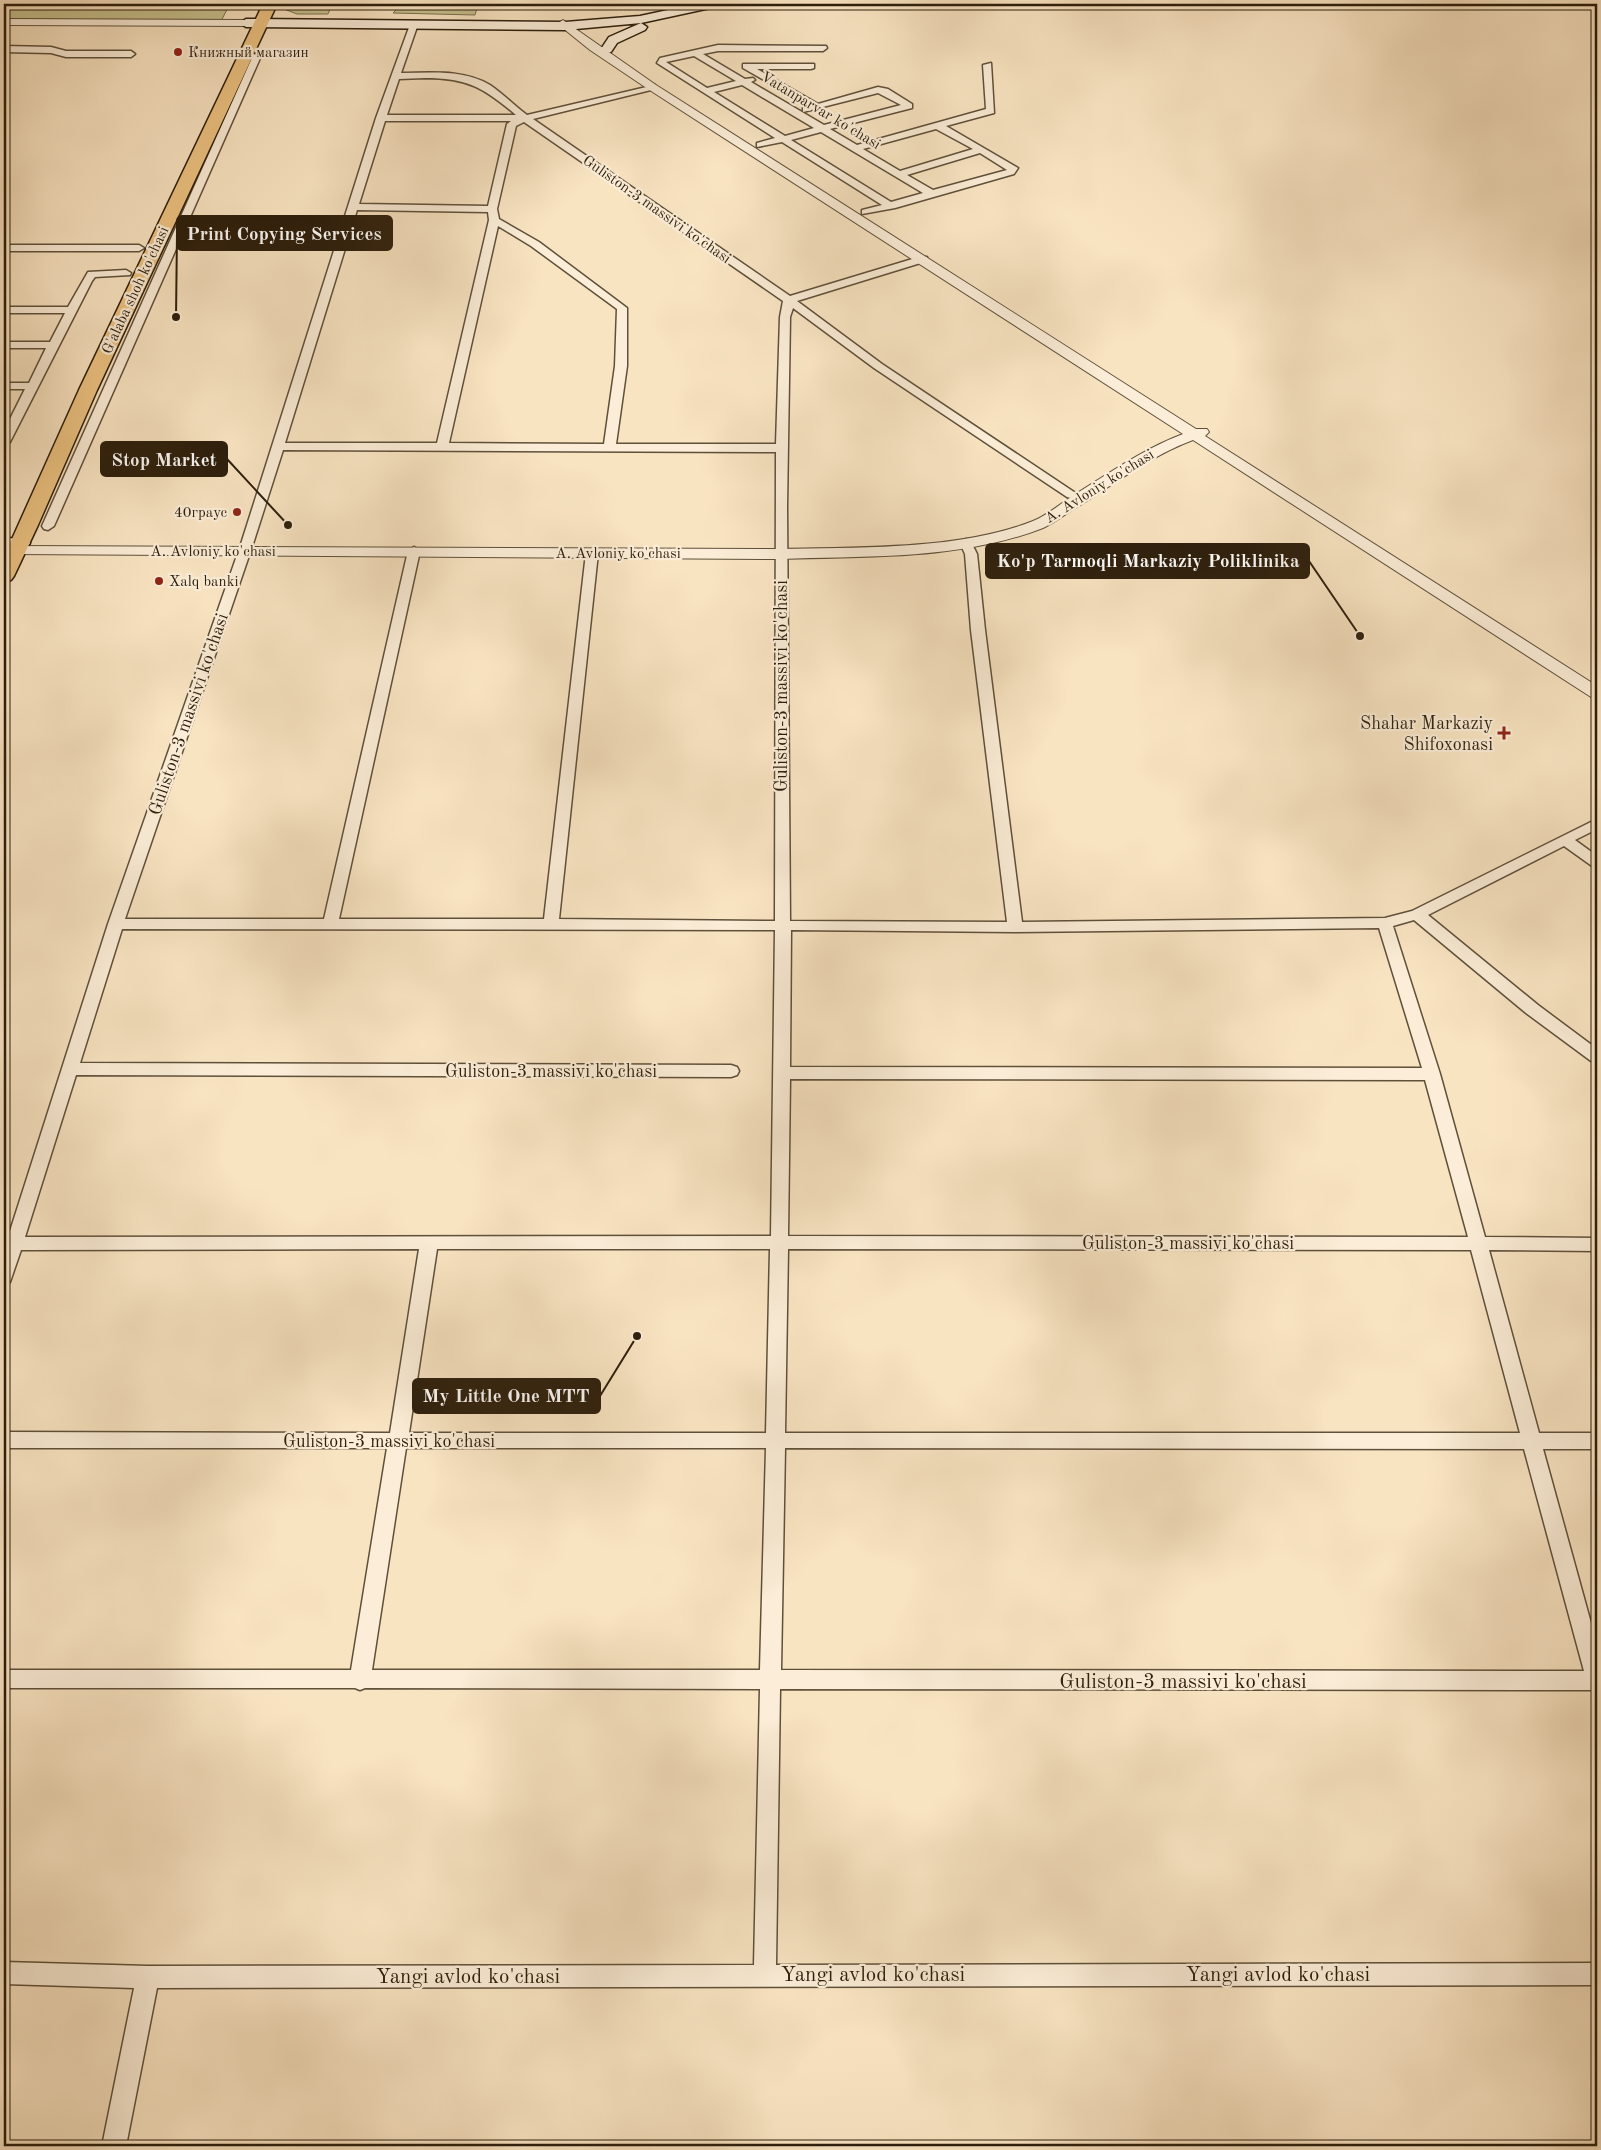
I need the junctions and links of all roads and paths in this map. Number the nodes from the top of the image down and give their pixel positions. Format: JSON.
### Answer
{"nodes":[{"id":1,"x":254,"y":4,"type":"edge"},
{"id":2,"x":270,"y":4,"type":"edge"},
{"id":3,"x":711,"y":4,"type":"edge"},
{"id":4,"x":687,"y":7,"type":"edge"},
{"id":5,"x":4,"y":22,"type":"edge"},
{"id":6,"x":253,"y":23,"type":"junction"},
{"id":7,"x":414,"y":24,"type":"junction"},
{"id":8,"x":566,"y":24,"type":"junction"},
{"id":9,"x":607,"y":48,"type":"junction"},
{"id":10,"x":823,"y":48,"type":"dead end"},
{"id":11,"x":4,"y":49,"type":"edge"},
{"id":12,"x":694,"y":52,"type":"junction"},
{"id":13,"x":131,"y":54,"type":"dead end"},
{"id":14,"x":988,"y":65,"type":"dead end"},
{"id":15,"x":811,"y":66,"type":"dead end"},
{"id":16,"x":396,"y":76,"type":"junction"},
{"id":17,"x":765,"y":76,"type":"junction"},
{"id":18,"x":744,"y":81,"type":"junction"},
{"id":19,"x":652,"y":87,"type":"junction"},
{"id":20,"x":706,"y":91,"type":"junction"},
{"id":21,"x":816,"y":107,"type":"junction"},
{"id":22,"x":798,"y":112,"type":"junction"},
{"id":23,"x":381,"y":118,"type":"junction"},
{"id":24,"x":525,"y":118,"type":"junction"},
{"id":25,"x":938,"y":126,"type":"junction"},
{"id":26,"x":824,"y":128,"type":"junction"},
{"id":27,"x":784,"y":139,"type":"junction"},
{"id":28,"x":755,"y":145,"type":"junction"},
{"id":29,"x":856,"y":148,"type":"junction"},
{"id":30,"x":981,"y":150,"type":"junction"},
{"id":31,"x":899,"y":174,"type":"junction"},
{"id":32,"x":932,"y":194,"type":"junction"},
{"id":33,"x":891,"y":206,"type":"junction"},
{"id":34,"x":354,"y":207,"type":"junction"},
{"id":35,"x":866,"y":212,"type":"junction"},
{"id":36,"x":493,"y":214,"type":"junction"},
{"id":37,"x":167,"y":239,"type":"junction"},
{"id":38,"x":4,"y":248,"type":"edge"},
{"id":39,"x":139,"y":248,"type":"junction"},
{"id":40,"x":923,"y":259,"type":"junction"},
{"id":41,"x":126,"y":273,"type":"junction"},
{"id":42,"x":789,"y":300,"type":"junction"},
{"id":43,"x":4,"y":310,"type":"edge"},
{"id":44,"x":71,"y":310,"type":"junction"},
{"id":45,"x":4,"y":344,"type":"edge"},
{"id":46,"x":53,"y":345,"type":"junction"},
{"id":47,"x":4,"y":386,"type":"edge"},
{"id":48,"x":32,"y":386,"type":"junction"},
{"id":49,"x":8,"y":426,"type":"edge"},
{"id":50,"x":1192,"y":429,"type":"junction"},
{"id":51,"x":4,"y":442,"type":"edge"},
{"id":52,"x":277,"y":446,"type":"junction"},
{"id":53,"x":442,"y":446,"type":"junction"},
{"id":54,"x":610,"y":446,"type":"junction"},
{"id":55,"x":780,"y":448,"type":"junction"},
{"id":56,"x":41,"y":458,"type":"dead end"},
{"id":57,"x":67,"y":484,"type":"junction"},
{"id":58,"x":47,"y":486,"type":"junction"},
{"id":59,"x":1071,"y":494,"type":"junction"},
{"id":60,"x":48,"y":526,"type":"dead end"},
{"id":61,"x":10,"y":543,"type":"edge"},
{"id":62,"x":966,"y":543,"type":"junction"},
{"id":63,"x":245,"y":548,"type":"junction"},
{"id":64,"x":781,"y":550,"type":"junction"},
{"id":65,"x":414,"y":551,"type":"junction"},
{"id":66,"x":592,"y":553,"type":"junction"},
{"id":67,"x":4,"y":576,"type":"edge"},
{"id":68,"x":1597,"y":680,"type":"edge"},
{"id":69,"x":1597,"y":693,"type":"edge"},
{"id":70,"x":1597,"y":823,"type":"edge"},
{"id":71,"x":1564,"y":839,"type":"junction"},
{"id":72,"x":1597,"y":862,"type":"edge"},
{"id":73,"x":1417,"y":914,"type":"junction"},
{"id":74,"x":1385,"y":923,"type":"junction"},
{"id":75,"x":116,"y":924,"type":"junction"},
{"id":76,"x":551,"y":924,"type":"junction"},
{"id":77,"x":330,"y":925,"type":"junction"},
{"id":78,"x":782,"y":925,"type":"junction"},
{"id":79,"x":1015,"y":927,"type":"junction"},
{"id":80,"x":1597,"y":1057,"type":"edge"},
{"id":81,"x":70,"y":1069,"type":"junction"},
{"id":82,"x":731,"y":1072,"type":"dead end"},
{"id":83,"x":782,"y":1073,"type":"junction"},
{"id":84,"x":1432,"y":1074,"type":"junction"},
{"id":85,"x":778,"y":1242,"type":"junction"},
{"id":86,"x":429,"y":1243,"type":"junction"},
{"id":87,"x":14,"y":1244,"type":"junction"},
{"id":88,"x":1597,"y":1244,"type":"edge"},
{"id":89,"x":1478,"y":1245,"type":"junction"},
{"id":90,"x":4,"y":1277,"type":"edge"},
{"id":91,"x":4,"y":1440,"type":"edge"},
{"id":92,"x":774,"y":1440,"type":"junction"},
{"id":93,"x":1597,"y":1441,"type":"edge"},
{"id":94,"x":399,"y":1442,"type":"junction"},
{"id":95,"x":1532,"y":1442,"type":"junction"},
{"id":96,"x":4,"y":1679,"type":"edge"},
{"id":97,"x":1597,"y":1680,"type":"edge"},
{"id":98,"x":360,"y":1681,"type":"junction"},
{"id":99,"x":769,"y":1681,"type":"junction"},
{"id":100,"x":4,"y":1973,"type":"edge"},
{"id":101,"x":765,"y":1974,"type":"junction"},
{"id":102,"x":1597,"y":1974,"type":"edge"},
{"id":103,"x":148,"y":1977,"type":"junction"},
{"id":104,"x":114,"y":2146,"type":"edge"}],
"edges":[{"from":1,"to":6,"type":"main road","name":"G'alaba shoh ko'chasi"},
{"from":2,"to":6,"type":"main road","name":"G'alaba shoh ko'chasi"},
{"from":3,"to":4,"type":"main road"},
{"from":4,"to":8,"type":"main road"},
{"from":4,"to":9,"type":"main road"},
{"from":5,"to":6,"type":"street"},
{"from":6,"to":7,"type":"main road"},
{"from":6,"to":37,"type":"main road","name":"G'alaba shoh ko'chasi"},
{"from":6,"to":39,"type":"main road","name":"G'alaba shoh ko'chasi"},
{"from":7,"to":8,"type":"main road"},
{"from":7,"to":16,"type":"street","name":"Guliston-3 massivi ko'chasi"},
{"from":8,"to":9,"type":"street"},
{"from":8,"to":19,"type":"street"},
{"from":9,"to":28,"type":"street"},
{"from":10,"to":12,"type":"street"},
{"from":11,"to":13,"type":"street"},
{"from":12,"to":18,"type":"street","name":"Vatanparvar ko'chasi"},
{"from":12,"to":20,"type":"street"},
{"from":14,"to":25,"type":"street"},
{"from":15,"to":17,"type":"street"},
{"from":16,"to":23,"type":"street","name":"Guliston-3 massivi ko'chasi"},
{"from":16,"to":24,"type":"street","name":"Guliston-3 massivi ko'chasi"},
{"from":17,"to":18,"type":"street"},
{"from":17,"to":21,"type":"street"},
{"from":18,"to":20,"type":"street"},
{"from":18,"to":22,"type":"street","name":"Vatanparvar ko'chasi"},
{"from":19,"to":24,"type":"street"},
{"from":19,"to":28,"type":"street"},
{"from":20,"to":27,"type":"street"},
{"from":21,"to":22,"type":"street"},
{"from":21,"to":26,"type":"street"},
{"from":22,"to":26,"type":"street","name":"Vatanparvar ko'chasi"},
{"from":23,"to":24,"type":"street"},
{"from":23,"to":34,"type":"street","name":"Guliston-3 massivi ko'chasi"},
{"from":24,"to":36,"type":"street"},
{"from":24,"to":42,"type":"street","name":"Guliston-3 massivi ko'chasi"},
{"from":25,"to":29,"type":"street"},
{"from":25,"to":30,"type":"street"},
{"from":26,"to":27,"type":"street"},
{"from":26,"to":29,"type":"street","name":"Vatanparvar ko'chasi"},
{"from":27,"to":28,"type":"street"},
{"from":27,"to":33,"type":"street"},
{"from":28,"to":35,"type":"street"},
{"from":28,"to":40,"type":"street"},
{"from":29,"to":31,"type":"street","name":"Vatanparvar ko'chasi"},
{"from":30,"to":31,"type":"street"},
{"from":30,"to":32,"type":"street"},
{"from":31,"to":32,"type":"street","name":"Vatanparvar ko'chasi"},
{"from":32,"to":33,"type":"street"},
{"from":33,"to":35,"type":"street"},
{"from":34,"to":36,"type":"street"},
{"from":34,"to":52,"type":"street","name":"Guliston-3 massivi ko'chasi"},
{"from":35,"to":50,"type":"street"},
{"from":36,"to":53,"type":"street"},
{"from":36,"to":54,"type":"street"},
{"from":37,"to":57,"type":"street"},
{"from":37,"to":58,"type":"main road","name":"G'alaba shoh ko'chasi"},
{"from":38,"to":39,"type":"street"},
{"from":39,"to":41,"type":"main road","name":"G'alaba shoh ko'chasi"},
{"from":40,"to":42,"type":"street"},
{"from":40,"to":50,"type":"street"},
{"from":41,"to":44,"type":"street"},
{"from":41,"to":56,"type":"main road","name":"G'alaba shoh ko'chasi"},
{"from":42,"to":55,"type":"street","name":"Guliston-3 massivi ko'chasi"},
{"from":42,"to":59,"type":"street","name":"Guliston-3 massivi ko'chasi"},
{"from":43,"to":44,"type":"street"},
{"from":44,"to":46,"type":"street"},
{"from":45,"to":46,"type":"street"},
{"from":46,"to":48,"type":"street"},
{"from":47,"to":48,"type":"street"},
{"from":48,"to":49,"type":"street"},
{"from":49,"to":51,"type":"street"},
{"from":50,"to":59,"type":"street","name":"A. Avloniy ko'chasi"},
{"from":50,"to":62,"type":"street","name":"A. Avloniy ko'chasi"},
{"from":50,"to":68,"type":"street"},
{"from":50,"to":69,"type":"street"},
{"from":52,"to":53,"type":"street"},
{"from":52,"to":63,"type":"street","name":"Guliston-3 massivi ko'chasi"},
{"from":53,"to":54,"type":"street"},
{"from":54,"to":55,"type":"street"},
{"from":55,"to":64,"type":"street","name":"Guliston-3 massivi ko'chasi"},
{"from":57,"to":58,"type":"street"},
{"from":57,"to":60,"type":"street"},
{"from":58,"to":61,"type":"main road","name":"G'alaba shoh ko'chasi"},
{"from":59,"to":64,"type":"street","name":"A. Avloniy ko'chasi"},
{"from":61,"to":63,"type":"street","name":"A. Avloniy ko'chasi"},
{"from":61,"to":67,"type":"main road","name":"G'alaba shoh ko'chasi"},
{"from":62,"to":64,"type":"street","name":"A. Avloniy ko'chasi"},
{"from":62,"to":79,"type":"street"},
{"from":63,"to":64,"type":"street","name":"A. Avloniy ko'chasi"},
{"from":63,"to":65,"type":"street","name":"A. Avloniy ko'chasi"},
{"from":63,"to":75,"type":"street","name":"Guliston-3 massivi ko'chasi"},
{"from":64,"to":66,"type":"street","name":"A. Avloniy ko'chasi"},
{"from":64,"to":78,"type":"street","name":"Guliston-3 massivi ko'chasi"},
{"from":65,"to":66,"type":"street","name":"A. Avloniy ko'chasi"},
{"from":65,"to":77,"type":"street"},
{"from":66,"to":76,"type":"street"},
{"from":70,"to":71,"type":"street"},
{"from":71,"to":72,"type":"street"},
{"from":71,"to":73,"type":"street"},
{"from":73,"to":74,"type":"street"},
{"from":73,"to":80,"type":"street"},
{"from":74,"to":79,"type":"street"},
{"from":74,"to":84,"type":"street"},
{"from":75,"to":77,"type":"street"},
{"from":75,"to":81,"type":"street","name":"Guliston-3 massivi ko'chasi"},
{"from":76,"to":77,"type":"street"},
{"from":76,"to":78,"type":"street"},
{"from":78,"to":79,"type":"street"},
{"from":78,"to":83,"type":"street","name":"Guliston-3 massivi ko'chasi"},
{"from":81,"to":82,"type":"street","name":"Guliston-3 massivi ko'chasi"},
{"from":81,"to":87,"type":"street","name":"Guliston-3 massivi ko'chasi"},
{"from":83,"to":84,"type":"street"},
{"from":83,"to":85,"type":"street","name":"Guliston-3 massivi ko'chasi"},
{"from":84,"to":89,"type":"street"},
{"from":85,"to":86,"type":"street","name":"Guliston-3 massivi ko'chasi"},
{"from":85,"to":89,"type":"street","name":"Guliston-3 massivi ko'chasi"},
{"from":85,"to":92,"type":"street","name":"Guliston-3 massivi ko'chasi"},
{"from":86,"to":87,"type":"street","name":"Guliston-3 massivi ko'chasi"},
{"from":86,"to":94,"type":"street"},
{"from":87,"to":90,"type":"street","name":"Guliston-3 massivi ko'chasi"},
{"from":88,"to":89,"type":"street","name":"Guliston-3 massivi ko'chasi"},
{"from":89,"to":95,"type":"street"},
{"from":91,"to":94,"type":"street","name":"Guliston-3 massivi ko'chasi"},
{"from":92,"to":94,"type":"street","name":"Guliston-3 massivi ko'chasi"},
{"from":92,"to":95,"type":"street","name":"Guliston-3 massivi ko'chasi"},
{"from":92,"to":99,"type":"street","name":"Guliston-3 massivi ko'chasi"},
{"from":93,"to":95,"type":"street","name":"Guliston-3 massivi ko'chasi"},
{"from":94,"to":98,"type":"street"},
{"from":95,"to":97,"type":"street"},
{"from":96,"to":98,"type":"street","name":"Guliston-3 massivi ko'chasi"},
{"from":97,"to":99,"type":"street","name":"Guliston-3 massivi ko'chasi"},
{"from":98,"to":99,"type":"street","name":"Guliston-3 massivi ko'chasi"},
{"from":99,"to":101,"type":"street","name":"Guliston-3 massivi ko'chasi"},
{"from":100,"to":103,"type":"street","name":"Yangi avlod ko'chasi"},
{"from":101,"to":102,"type":"street","name":"Yangi avlod ko'chasi"},
{"from":101,"to":103,"type":"street","name":"Yangi avlod ko'chasi"},
{"from":103,"to":104,"type":"street"}]}
